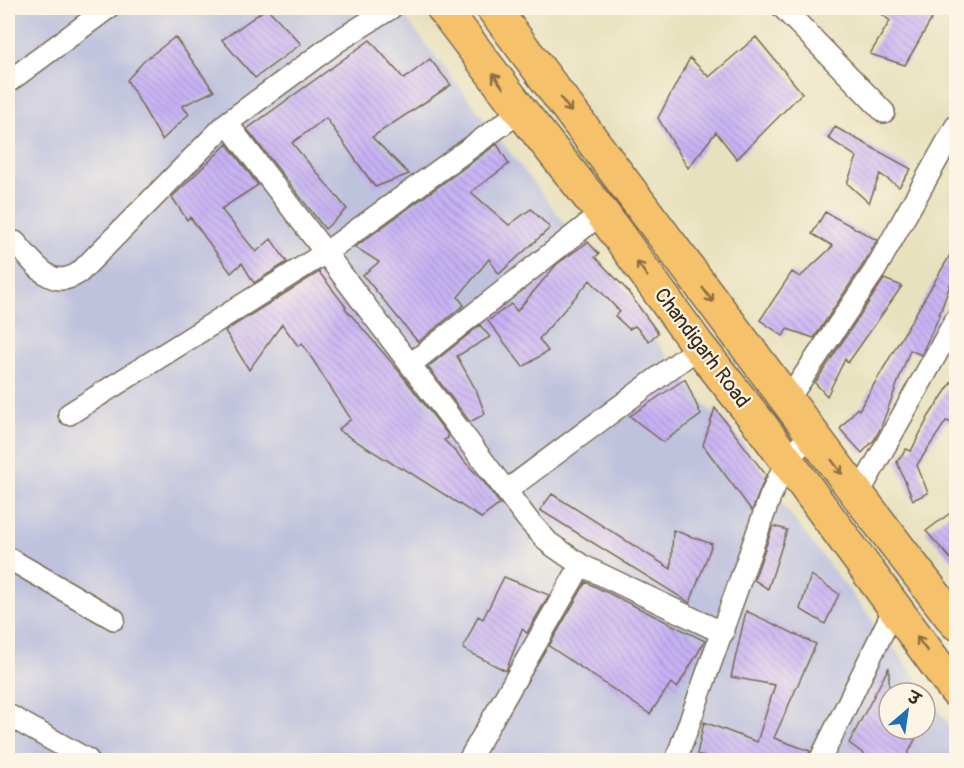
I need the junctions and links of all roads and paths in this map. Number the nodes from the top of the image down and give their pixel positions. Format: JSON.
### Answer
{"nodes":[{"id":1,"x":108,"y":8,"type":"edge"},
{"id":2,"x":391,"y":8,"type":"edge"},
{"id":3,"x":443,"y":8,"type":"edge"},
{"id":4,"x":493,"y":8,"type":"edge"},
{"id":5,"x":783,"y":8,"type":"edge"},
{"id":6,"x":8,"y":82,"type":"edge"},
{"id":7,"x":520,"y":111,"type":"junction"},
{"id":8,"x":885,"y":112,"type":"dead end"},
{"id":9,"x":227,"y":123,"type":"junction"},
{"id":10,"x":957,"y":126,"type":"edge"},
{"id":11,"x":602,"y":213,"type":"junction"},
{"id":12,"x":10,"y":242,"type":"edge"},
{"id":13,"x":325,"y":253,"type":"junction"},
{"id":14,"x":957,"y":319,"type":"edge"},
{"id":15,"x":699,"y":347,"type":"junction"},
{"id":16,"x":411,"y":364,"type":"junction"},
{"id":17,"x":787,"y":401,"type":"junction"},
{"id":18,"x":69,"y":414,"type":"dead end"},
{"id":19,"x":812,"y":433,"type":"junction"},
{"id":20,"x":787,"y":460,"type":"junction"},
{"id":21,"x":506,"y":491,"type":"junction"},
{"id":22,"x":858,"y":495,"type":"junction"},
{"id":23,"x":8,"y":558,"type":"edge"},
{"id":24,"x":581,"y":565,"type":"junction"},
{"id":25,"x":895,"y":607,"type":"junction"},
{"id":26,"x":114,"y":619,"type":"dead end"},
{"id":27,"x":957,"y":623,"type":"edge"},
{"id":28,"x":723,"y":633,"type":"junction"},
{"id":29,"x":957,"y":691,"type":"edge"},
{"id":30,"x":8,"y":715,"type":"edge"},
{"id":31,"x":88,"y":760,"type":"edge"},
{"id":32,"x":469,"y":760,"type":"edge"},
{"id":33,"x":676,"y":760,"type":"edge"},
{"id":34,"x":820,"y":760,"type":"edge"}],
"edges":[{"from":1,"to":6,"type":"street"},
{"from":2,"to":9,"type":"street"},
{"from":7,"to":3,"type":"main road","name":"Chandigarh Road","one_way":true},
{"from":4,"to":17,"type":"main road","name":"Chandigarh Road","one_way":true},
{"from":5,"to":8,"type":"street"},
{"from":7,"to":11,"type":"main road","name":"Chandigarh Road"},
{"from":7,"to":13,"type":"street"},
{"from":9,"to":12,"type":"street"},
{"from":9,"to":13,"type":"street"},
{"from":10,"to":17,"type":"street"},
{"from":15,"to":11,"type":"main road","name":"Chandigarh Road","one_way":true},
{"from":11,"to":16,"type":"street"},
{"from":13,"to":16,"type":"street"},
{"from":13,"to":18,"type":"street"},
{"from":14,"to":22,"type":"street"},
{"from":15,"to":20,"type":"main road","name":"Chandigarh Road"},
{"from":15,"to":21,"type":"street"},
{"from":16,"to":21,"type":"street"},
{"from":17,"to":19,"type":"main road","name":"Chandigarh Road"},
{"from":19,"to":20,"type":"street"},
{"from":19,"to":22,"type":"main road","name":"Chandigarh Road","one_way":true},
{"from":20,"to":25,"type":"main road","name":"Chandigarh Road"},
{"from":20,"to":28,"type":"street"},
{"from":21,"to":24,"type":"street"},
{"from":22,"to":27,"type":"main road","name":"Chandigarh Road"},
{"from":23,"to":26,"type":"street"},
{"from":24,"to":28,"type":"street"},
{"from":24,"to":32,"type":"street"},
{"from":29,"to":25,"type":"main road","name":"Chandigarh Road","one_way":true},
{"from":25,"to":34,"type":"street"},
{"from":28,"to":33,"type":"street"},
{"from":30,"to":31,"type":"street"}]}
